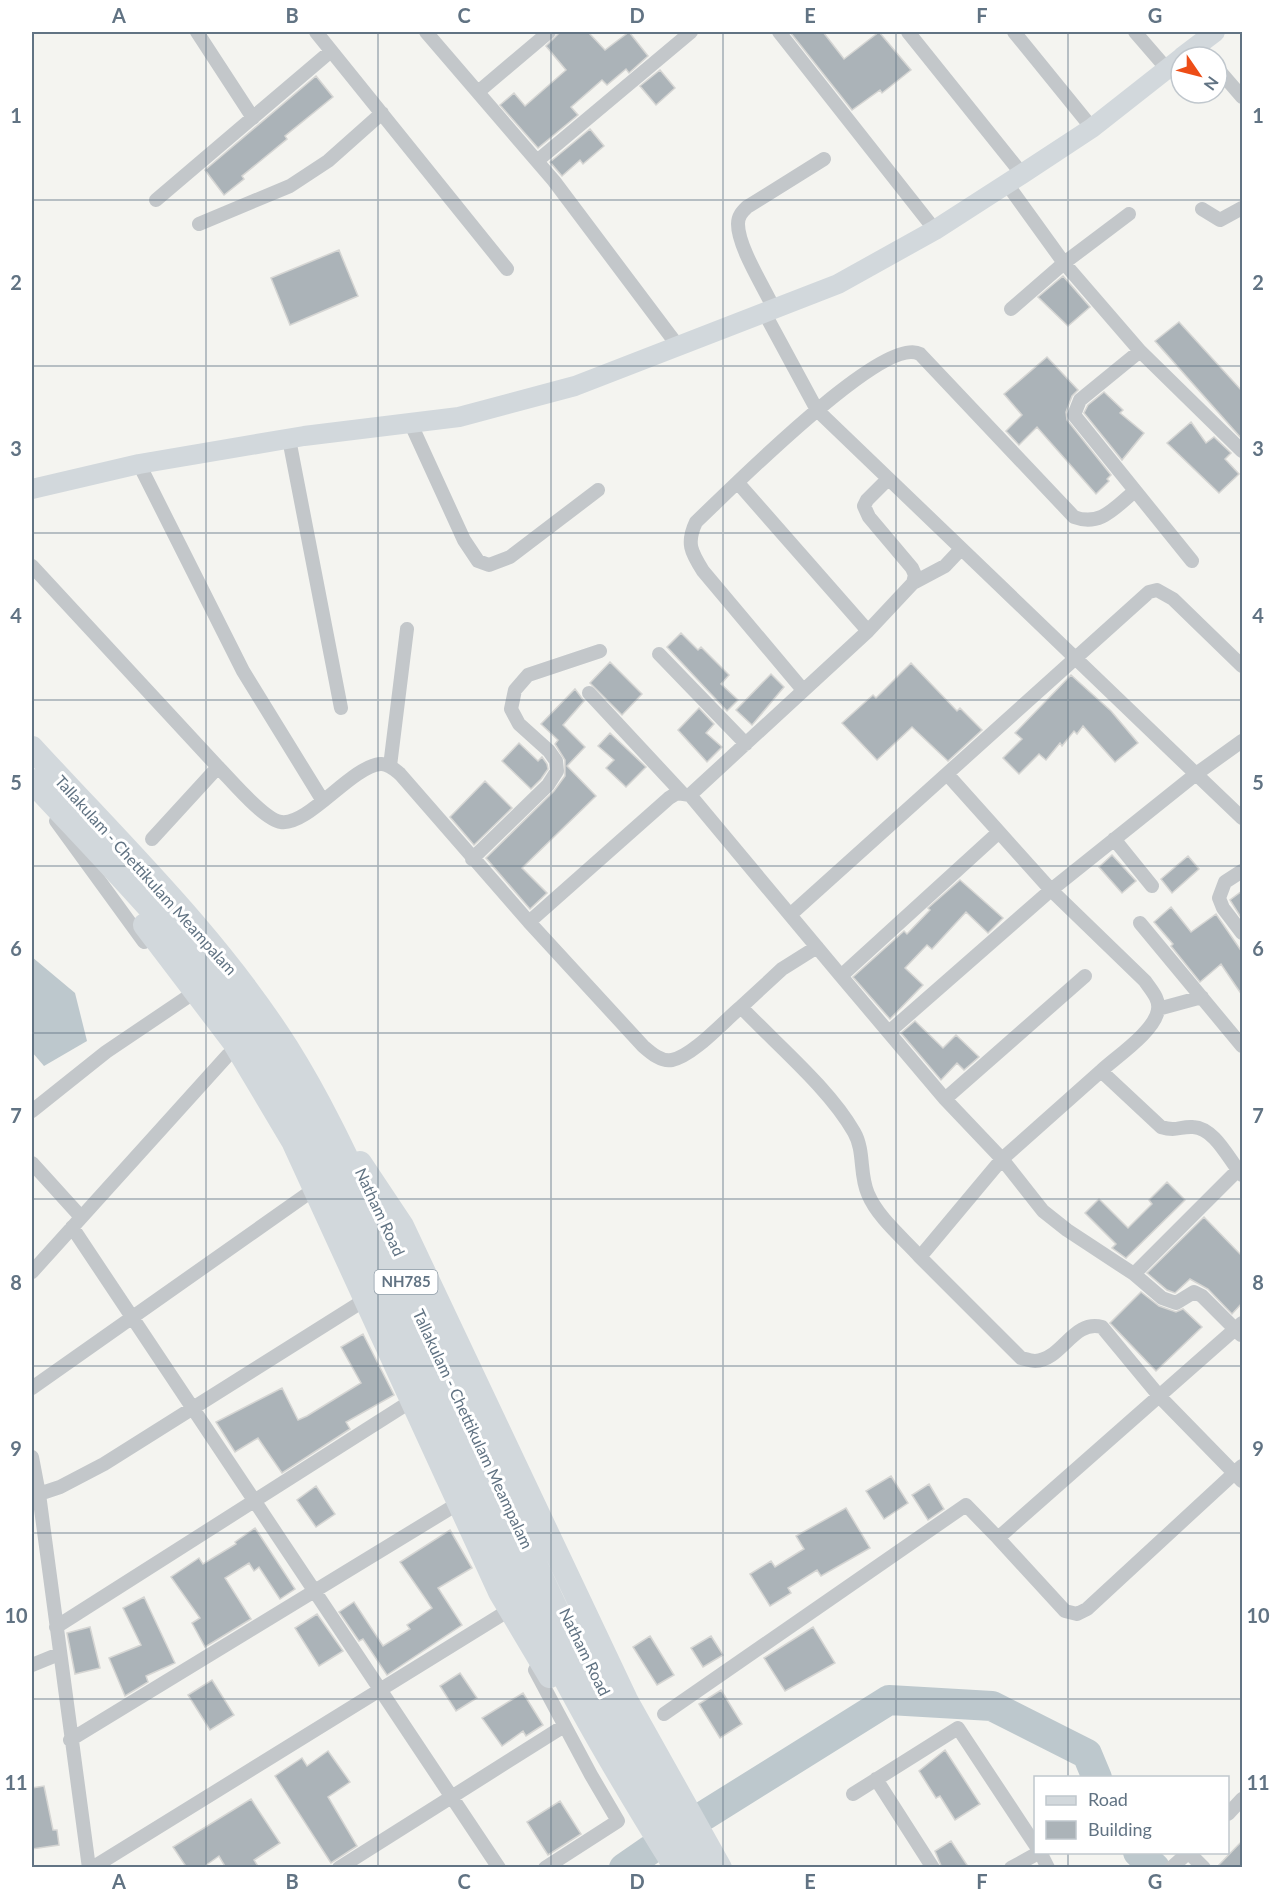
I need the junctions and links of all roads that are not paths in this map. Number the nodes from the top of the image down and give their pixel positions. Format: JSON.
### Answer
{"nodes":[{"id":1,"x":196,"y":32,"type":"edge"},
{"id":2,"x":316,"y":32,"type":"edge"},
{"id":3,"x":426,"y":32,"type":"edge"},
{"id":4,"x":549,"y":32,"type":"edge"},
{"id":5,"x":691,"y":32,"type":"edge"},
{"id":6,"x":779,"y":32,"type":"edge"},
{"id":7,"x":908,"y":32,"type":"edge"},
{"id":8,"x":1014,"y":32,"type":"edge"},
{"id":9,"x":1135,"y":32,"type":"edge"},
{"id":10,"x":1215,"y":32,"type":"edge"},
{"id":11,"x":1200,"y":45,"type":"edge"},
{"id":12,"x":1169,"y":48,"type":"edge"},
{"id":13,"x":331,"y":51,"type":"junction"},
{"id":14,"x":1169,"y":70,"type":"edge"},
{"id":15,"x":1229,"y":82,"type":"edge"},
{"id":16,"x":478,"y":92,"type":"junction"},
{"id":17,"x":1242,"y":97,"type":"edge"},
{"id":18,"x":382,"y":113,"type":"junction"},
{"id":19,"x":253,"y":118,"type":"junction"},
{"id":20,"x":1092,"y":128,"type":"junction"},
{"id":21,"x":824,"y":159,"type":"dead end"},
{"id":22,"x":537,"y":161,"type":"junction"},
{"id":23,"x":1014,"y":179,"type":"junction"},
{"id":24,"x":156,"y":200,"type":"dead end"},
{"id":25,"x":1242,"y":208,"type":"edge"},
{"id":26,"x":1202,"y":209,"type":"dead end"},
{"id":27,"x":1129,"y":214,"type":"dead end"},
{"id":28,"x":199,"y":224,"type":"dead end"},
{"id":29,"x":935,"y":230,"type":"junction"},
{"id":30,"x":1064,"y":263,"type":"junction"},
{"id":31,"x":507,"y":269,"type":"dead end"},
{"id":32,"x":1011,"y":309,"type":"dead end"},
{"id":33,"x":769,"y":310,"type":"junction"},
{"id":34,"x":678,"y":346,"type":"junction"},
{"id":35,"x":1140,"y":351,"type":"junction"},
{"id":36,"x":817,"y":410,"type":"junction"},
{"id":37,"x":410,"y":422,"type":"junction"},
{"id":38,"x":289,"y":439,"type":"junction"},
{"id":39,"x":1242,"y":452,"type":"edge"},
{"id":40,"x":139,"y":464,"type":"junction"},
{"id":41,"x":888,"y":479,"type":"junction"},
{"id":42,"x":738,"y":483,"type":"junction"},
{"id":43,"x":32,"y":489,"type":"edge"},
{"id":44,"x":598,"y":490,"type":"dead end"},
{"id":45,"x":1135,"y":491,"type":"junction"},
{"id":46,"x":961,"y":549,"type":"junction"},
{"id":47,"x":1192,"y":561,"type":"dead end"},
{"id":48,"x":32,"y":566,"type":"edge"},
{"id":49,"x":913,"y":583,"type":"junction"},
{"id":50,"x":407,"y":629,"type":"dead end"},
{"id":51,"x":868,"y":631,"type":"junction"},
{"id":52,"x":600,"y":651,"type":"dead end"},
{"id":53,"x":659,"y":654,"type":"dead end"},
{"id":54,"x":1076,"y":658,"type":"junction"},
{"id":55,"x":1242,"y":666,"type":"edge"},
{"id":56,"x":803,"y":690,"type":"junction"},
{"id":57,"x":589,"y":693,"type":"dead end"},
{"id":58,"x":341,"y":708,"type":"dead end"},
{"id":59,"x":32,"y":739,"type":"edge"},
{"id":60,"x":1242,"y":741,"type":"edge"},
{"id":61,"x":746,"y":744,"type":"junction"},
{"id":62,"x":32,"y":748,"type":"edge"},
{"id":63,"x":390,"y":766,"type":"junction"},
{"id":64,"x":218,"y":767,"type":"junction"},
{"id":65,"x":947,"y":774,"type":"junction"},
{"id":66,"x":1196,"y":774,"type":"junction"},
{"id":67,"x":34,"y":793,"type":"edge"},
{"id":68,"x":686,"y":794,"type":"junction"},
{"id":69,"x":323,"y":801,"type":"junction"},
{"id":70,"x":1242,"y":818,"type":"edge"},
{"id":71,"x":999,"y":832,"type":"junction"},
{"id":72,"x":152,"y":839,"type":"dead end"},
{"id":73,"x":1114,"y":839,"type":"junction"},
{"id":74,"x":472,"y":859,"type":"junction"},
{"id":75,"x":103,"y":867,"type":"junction"},
{"id":76,"x":1242,"y":871,"type":"edge"},
{"id":77,"x":1152,"y":886,"type":"dead end"},
{"id":78,"x":1051,"y":890,"type":"junction"},
{"id":79,"x":790,"y":915,"type":"junction"},
{"id":80,"x":529,"y":922,"type":"junction"},
{"id":81,"x":1140,"y":923,"type":"dead end"},
{"id":82,"x":1242,"y":933,"type":"edge"},
{"id":83,"x":817,"y":947,"type":"junction"},
{"id":84,"x":1085,"y":975,"type":"dead end"},
{"id":85,"x":841,"y":976,"type":"junction"},
{"id":86,"x":186,"y":998,"type":"junction"},
{"id":87,"x":1202,"y":998,"type":"junction"},
{"id":88,"x":741,"y":1007,"type":"junction"},
{"id":89,"x":1158,"y":1009,"type":"junction"},
{"id":90,"x":890,"y":1031,"type":"junction"},
{"id":91,"x":1242,"y":1046,"type":"edge"},
{"id":92,"x":228,"y":1055,"type":"junction"},
{"id":93,"x":1101,"y":1071,"type":"junction"},
{"id":94,"x":945,"y":1099,"type":"junction"},
{"id":95,"x":32,"y":1111,"type":"edge"},
{"id":96,"x":353,"y":1155,"type":"junction"},
{"id":97,"x":1002,"y":1159,"type":"junction"},
{"id":98,"x":32,"y":1163,"type":"edge"},
{"id":99,"x":1240,"y":1172,"type":"edge"},
{"id":100,"x":306,"y":1194,"type":"junction"},
{"id":101,"x":77,"y":1222,"type":"junction"},
{"id":102,"x":920,"y":1257,"type":"junction"},
{"id":103,"x":32,"y":1272,"type":"edge"},
{"id":104,"x":1134,"y":1274,"type":"junction"},
{"id":105,"x":410,"y":1277,"type":"junction"},
{"id":106,"x":378,"y":1293,"type":"junction"},
{"id":107,"x":355,"y":1304,"type":"junction"},
{"id":108,"x":133,"y":1318,"type":"junction"},
{"id":109,"x":1240,"y":1329,"type":"edge"},
{"id":110,"x":32,"y":1388,"type":"edge"},
{"id":111,"x":1160,"y":1396,"type":"junction"},
{"id":112,"x":405,"y":1405,"type":"junction"},
{"id":113,"x":192,"y":1407,"type":"junction"},
{"id":114,"x":32,"y":1457,"type":"edge"},
{"id":115,"x":1240,"y":1474,"type":"edge"},
{"id":116,"x":39,"y":1494,"type":"junction"},
{"id":117,"x":254,"y":1500,"type":"junction"},
{"id":118,"x":454,"y":1506,"type":"junction"},
{"id":119,"x":998,"y":1538,"type":"junction"},
{"id":120,"x":38,"y":1541,"type":"edge"},
{"id":121,"x":315,"y":1591,"type":"junction"},
{"id":122,"x":506,"y":1612,"type":"junction"},
{"id":123,"x":56,"y":1627,"type":"junction"},
{"id":124,"x":59,"y":1654,"type":"junction"},
{"id":125,"x":32,"y":1665,"type":"edge"},
{"id":126,"x":381,"y":1690,"type":"junction"},
{"id":127,"x":664,"y":1714,"type":"dead end"},
{"id":128,"x":588,"y":1721,"type":"junction"},
{"id":129,"x":564,"y":1726,"type":"junction"},
{"id":130,"x":70,"y":1740,"type":"junction"},
{"id":131,"x":876,"y":1779,"type":"junction"},
{"id":132,"x":853,"y":1794,"type":"dead end"},
{"id":133,"x":452,"y":1797,"type":"junction"},
{"id":134,"x":1242,"y":1798,"type":"edge"},
{"id":135,"x":1229,"y":1812,"type":"edge"},
{"id":136,"x":1034,"y":1844,"type":"edge"},
{"id":137,"x":1038,"y":1854,"type":"edge"},
{"id":138,"x":1041,"y":1854,"type":"edge"},
{"id":139,"x":1182,"y":1858,"type":"edge"},
{"id":140,"x":91,"y":1868,"type":"edge"},
{"id":141,"x":339,"y":1868,"type":"edge"},
{"id":142,"x":500,"y":1868,"type":"edge"},
{"id":143,"x":545,"y":1868,"type":"edge"},
{"id":144,"x":668,"y":1868,"type":"edge"},
{"id":145,"x":676,"y":1868,"type":"edge"},
{"id":146,"x":702,"y":1868,"type":"edge"},
{"id":147,"x":710,"y":1868,"type":"edge"},
{"id":148,"x":720,"y":1868,"type":"edge"},
{"id":149,"x":933,"y":1868,"type":"edge"},
{"id":150,"x":1011,"y":1868,"type":"edge"},
{"id":151,"x":1048,"y":1868,"type":"edge"},
{"id":152,"x":1204,"y":1868,"type":"edge"}],
"edges":[{"from":1,"to":19,"type":"street"},
{"from":2,"to":13,"type":"street"},
{"from":3,"to":16,"type":"street"},
{"from":4,"to":16,"type":"street"},
{"from":5,"to":22,"type":"street"},
{"from":6,"to":29,"type":"street"},
{"from":7,"to":23,"type":"street"},
{"from":8,"to":20,"type":"street"},
{"from":9,"to":12,"type":"street"},
{"from":10,"to":11,"type":"main road"},
{"from":13,"to":18,"type":"street"},
{"from":13,"to":19,"type":"street"},
{"from":14,"to":20,"type":"main road"},
{"from":15,"to":17,"type":"street"},
{"from":16,"to":22,"type":"street"},
{"from":18,"to":28,"type":"street"},
{"from":18,"to":31,"type":"street"},
{"from":19,"to":24,"type":"street"},
{"from":20,"to":23,"type":"main road"},
{"from":21,"to":33,"type":"street"},
{"from":22,"to":34,"type":"street"},
{"from":23,"to":29,"type":"main road"},
{"from":23,"to":30,"type":"street"},
{"from":25,"to":26,"type":"street"},
{"from":27,"to":30,"type":"street"},
{"from":29,"to":33,"type":"main road"},
{"from":30,"to":32,"type":"street"},
{"from":30,"to":35,"type":"street"},
{"from":33,"to":34,"type":"main road"},
{"from":33,"to":36,"type":"street"},
{"from":34,"to":37,"type":"main road"},
{"from":35,"to":39,"type":"street"},
{"from":35,"to":45,"type":"street"},
{"from":36,"to":41,"type":"street"},
{"from":36,"to":42,"type":"street"},
{"from":36,"to":45,"type":"street"},
{"from":37,"to":38,"type":"main road"},
{"from":37,"to":44,"type":"street"},
{"from":38,"to":40,"type":"main road"},
{"from":38,"to":58,"type":"street"},
{"from":40,"to":43,"type":"main road"},
{"from":40,"to":69,"type":"street"},
{"from":41,"to":46,"type":"street"},
{"from":41,"to":49,"type":"street"},
{"from":42,"to":51,"type":"street"},
{"from":42,"to":56,"type":"street"},
{"from":45,"to":47,"type":"street"},
{"from":46,"to":49,"type":"street"},
{"from":46,"to":54,"type":"street"},
{"from":48,"to":64,"type":"street"},
{"from":49,"to":51,"type":"street"},
{"from":50,"to":63,"type":"street"},
{"from":51,"to":56,"type":"street"},
{"from":52,"to":74,"type":"street"},
{"from":53,"to":61,"type":"street"},
{"from":54,"to":55,"type":"street"},
{"from":54,"to":65,"type":"street"},
{"from":54,"to":66,"type":"street"},
{"from":56,"to":61,"type":"street"},
{"from":57,"to":68,"type":"street"},
{"from":59,"to":96,"type":"main road","name":"Natham Road"},
{"from":60,"to":66,"type":"street"},
{"from":61,"to":68,"type":"street"},
{"from":62,"to":146,"type":"highway","name":"Tallakulam - Chettikulam Meampalam","number":"NH785"},
{"from":63,"to":69,"type":"street"},
{"from":63,"to":74,"type":"street"},
{"from":64,"to":69,"type":"street"},
{"from":64,"to":72,"type":"street"},
{"from":65,"to":71,"type":"street"},
{"from":65,"to":79,"type":"street"},
{"from":66,"to":70,"type":"street"},
{"from":66,"to":73,"type":"street"},
{"from":67,"to":75,"type":"main road","name":"Natham Road"},
{"from":67,"to":86,"type":"street"},
{"from":67,"to":128,"type":"highway","name":"Tallakulam - Chettikulam Meampalam","number":"NH785"},
{"from":68,"to":79,"type":"street"},
{"from":68,"to":80,"type":"street"},
{"from":71,"to":78,"type":"street"},
{"from":71,"to":85,"type":"street"},
{"from":73,"to":77,"type":"street"},
{"from":73,"to":78,"type":"street"},
{"from":74,"to":80,"type":"street"},
{"from":75,"to":106,"type":"main road","name":"Natham Road"},
{"from":75,"to":128,"type":"highway"},
{"from":76,"to":82,"type":"street"},
{"from":78,"to":89,"type":"street"},
{"from":78,"to":90,"type":"street"},
{"from":79,"to":83,"type":"street"},
{"from":80,"to":88,"type":"street"},
{"from":81,"to":87,"type":"street"},
{"from":83,"to":85,"type":"street"},
{"from":83,"to":88,"type":"street"},
{"from":84,"to":94,"type":"street"},
{"from":85,"to":90,"type":"street"},
{"from":86,"to":92,"type":"street"},
{"from":86,"to":95,"type":"street"},
{"from":87,"to":89,"type":"street"},
{"from":87,"to":91,"type":"street"},
{"from":88,"to":102,"type":"street"},
{"from":89,"to":93,"type":"street"},
{"from":90,"to":94,"type":"street"},
{"from":92,"to":100,"type":"street"},
{"from":92,"to":101,"type":"street"},
{"from":93,"to":97,"type":"street"},
{"from":93,"to":99,"type":"street"},
{"from":94,"to":97,"type":"street"},
{"from":96,"to":105,"type":"main road","name":"Natham Road"},
{"from":96,"to":148,"type":"highway"},
{"from":97,"to":102,"type":"street"},
{"from":97,"to":104,"type":"street"},
{"from":98,"to":101,"type":"street"},
{"from":99,"to":104,"type":"street"},
{"from":100,"to":107,"type":"street"},
{"from":100,"to":108,"type":"street"},
{"from":101,"to":103,"type":"street"},
{"from":101,"to":108,"type":"street"},
{"from":102,"to":111,"type":"street"},
{"from":104,"to":109,"type":"street"},
{"from":105,"to":106,"type":"street"},
{"from":105,"to":147,"type":"main road","name":"Natham Road"},
{"from":106,"to":107,"type":"street"},
{"from":106,"to":144,"type":"main road","name":"Natham Road"},
{"from":107,"to":112,"type":"street"},
{"from":107,"to":113,"type":"street"},
{"from":108,"to":110,"type":"street"},
{"from":108,"to":113,"type":"street"},
{"from":109,"to":111,"type":"street"},
{"from":111,"to":115,"type":"street"},
{"from":111,"to":119,"type":"street"},
{"from":112,"to":117,"type":"street"},
{"from":112,"to":118,"type":"street"},
{"from":113,"to":116,"type":"street"},
{"from":113,"to":117,"type":"street"},
{"from":114,"to":116,"type":"street"},
{"from":115,"to":119,"type":"street"},
{"from":116,"to":120,"type":"street"},
{"from":117,"to":121,"type":"street"},
{"from":117,"to":123,"type":"street"},
{"from":118,"to":121,"type":"street"},
{"from":118,"to":122,"type":"street"},
{"from":119,"to":127,"type":"street"},
{"from":120,"to":123,"type":"street"},
{"from":121,"to":126,"type":"street"},
{"from":121,"to":130,"type":"street"},
{"from":122,"to":126,"type":"street"},
{"from":122,"to":129,"type":"street"},
{"from":123,"to":124,"type":"street"},
{"from":124,"to":125,"type":"street"},
{"from":124,"to":130,"type":"street"},
{"from":126,"to":133,"type":"street"},
{"from":126,"to":140,"type":"street"},
{"from":128,"to":145,"type":"highway","name":"Tallakulam - Chettikulam Meampalam","number":"NH785"},
{"from":129,"to":133,"type":"street"},
{"from":129,"to":143,"type":"street"},
{"from":130,"to":140,"type":"street"},
{"from":131,"to":132,"type":"street"},
{"from":131,"to":136,"type":"street"},
{"from":131,"to":149,"type":"street"},
{"from":133,"to":141,"type":"street"},
{"from":133,"to":142,"type":"street"},
{"from":134,"to":135,"type":"street"},
{"from":137,"to":150,"type":"street"},
{"from":138,"to":151,"type":"street"},
{"from":139,"to":152,"type":"street"}]}
